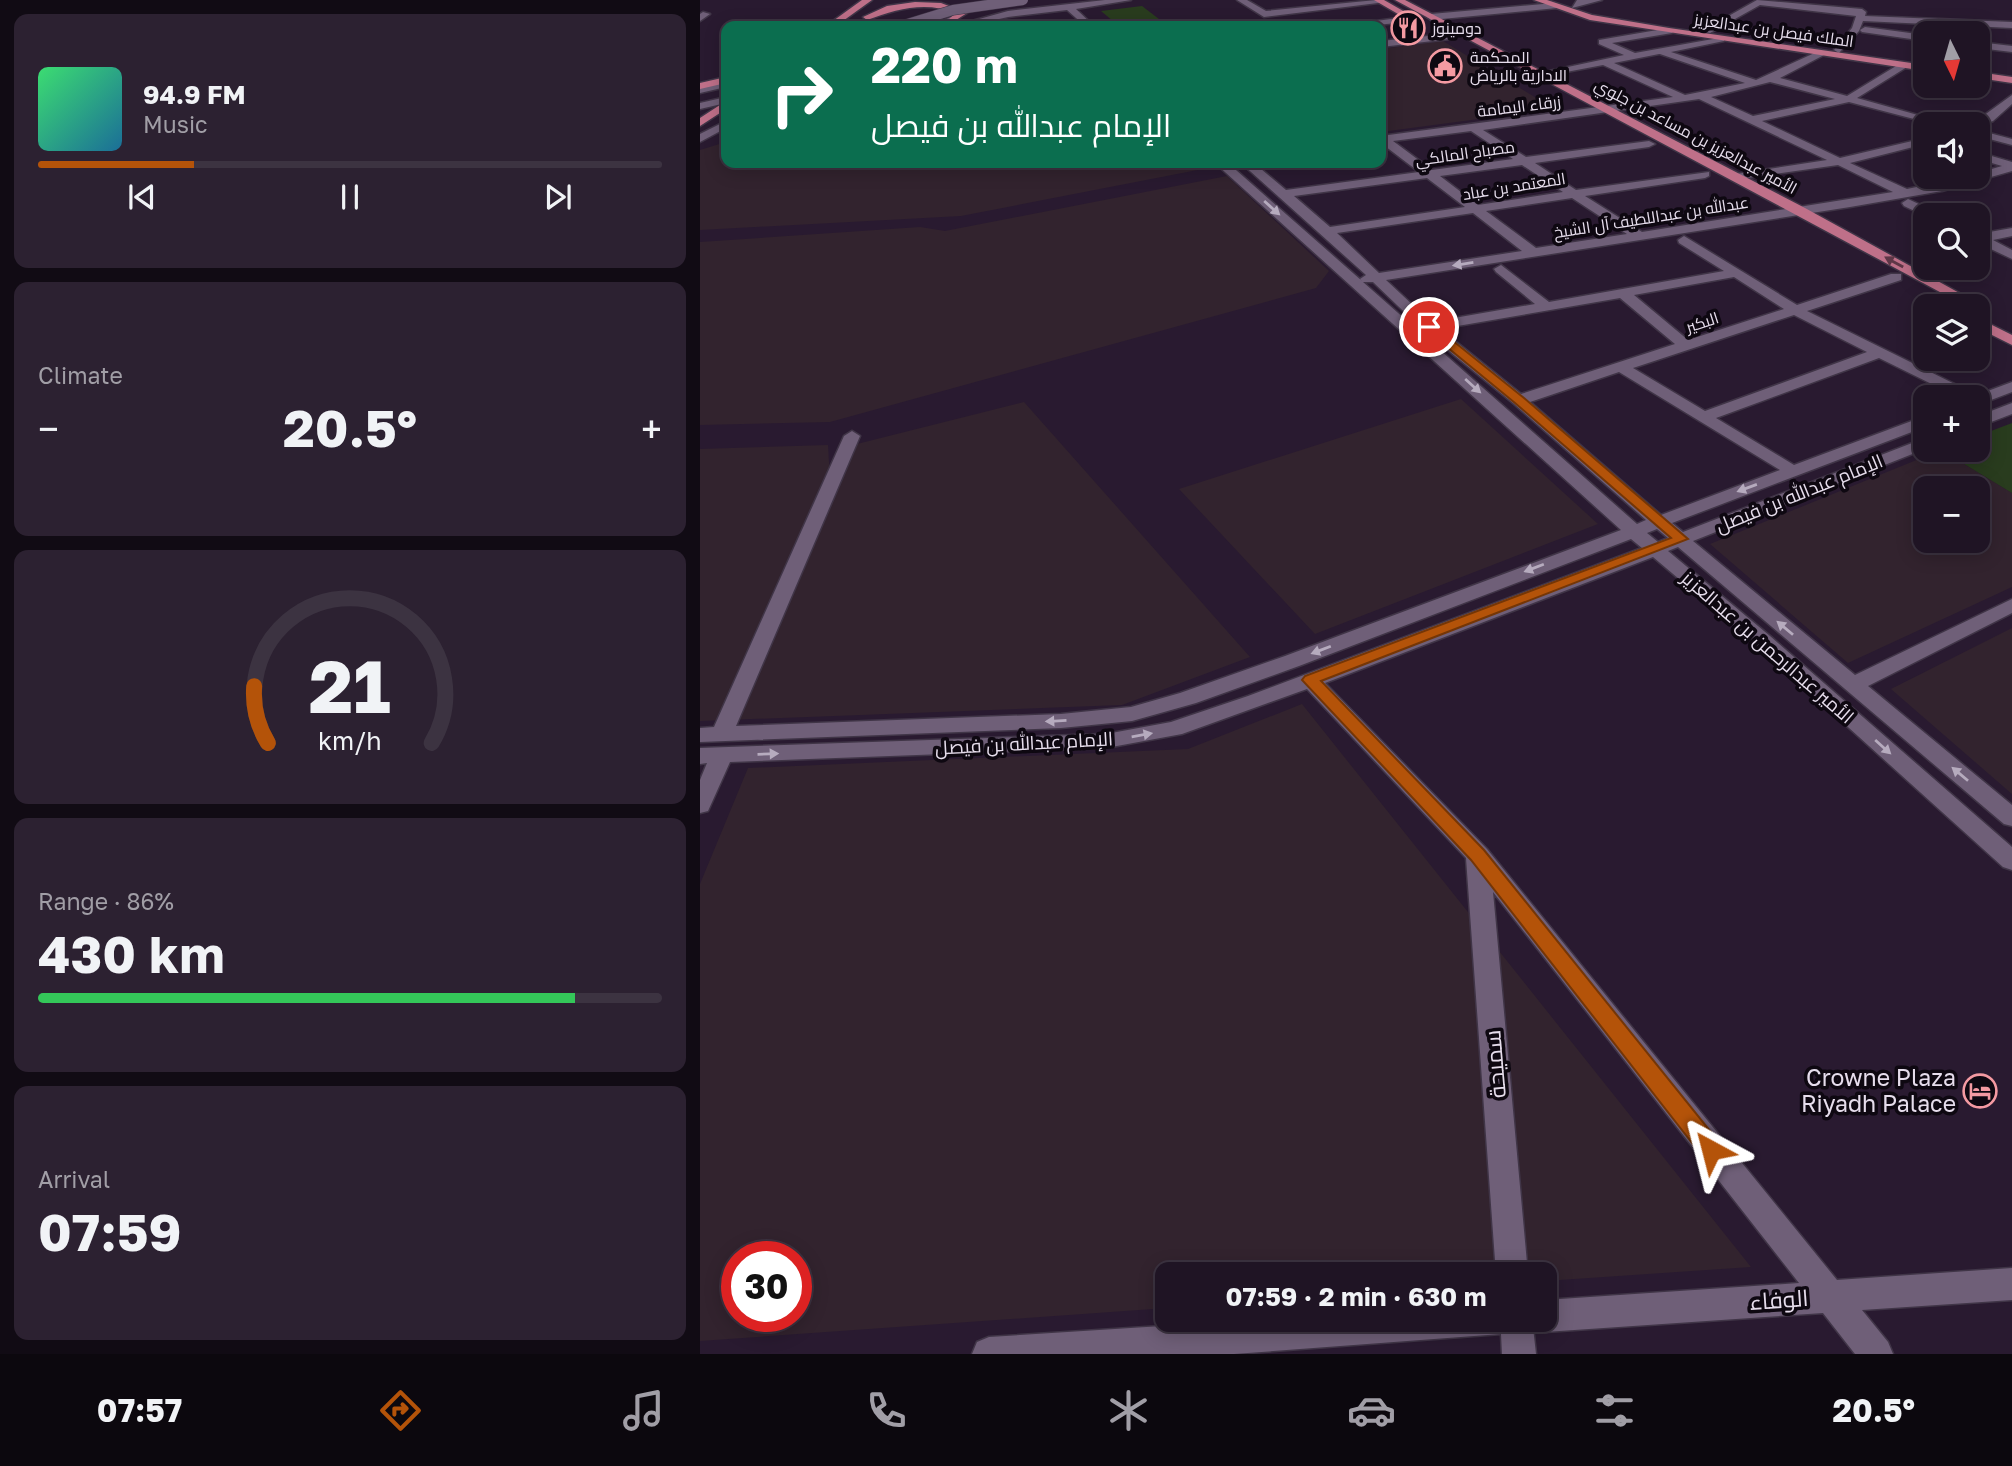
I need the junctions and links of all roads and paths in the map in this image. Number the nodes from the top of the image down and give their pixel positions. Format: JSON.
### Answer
{"nodes":[{"id":1,"x":868,"y":0,"type":"edge"},
{"id":2,"x":891,"y":0,"type":"edge"},
{"id":3,"x":968,"y":0,"type":"edge"},
{"id":4,"x":982,"y":0,"type":"edge"},
{"id":5,"x":1001,"y":0,"type":"edge"},
{"id":6,"x":1023,"y":0,"type":"edge"},
{"id":7,"x":1127,"y":0,"type":"edge"},
{"id":8,"x":1137,"y":0,"type":"edge"},
{"id":9,"x":1241,"y":0,"type":"edge"},
{"id":10,"x":1290,"y":0,"type":"edge"},
{"id":11,"x":1399,"y":0,"type":"edge"},
{"id":12,"x":1536,"y":0,"type":"edge"},
{"id":13,"x":1586,"y":0,"type":"edge"},
{"id":14,"x":1597,"y":0,"type":"edge"},
{"id":15,"x":1861,"y":0,"type":"edge"},
{"id":16,"x":1380,"y":1,"type":"edge"},
{"id":17,"x":1762,"y":1,"type":"edge"},
{"id":18,"x":1083,"y":2,"type":"edge"},
{"id":19,"x":1556,"y":3,"type":"edge"},
{"id":20,"x":1520,"y":6,"type":"junction"},
{"id":21,"x":1575,"y":6,"type":"junction"},
{"id":22,"x":1070,"y":8,"type":"junction"},
{"id":23,"x":942,"y":9,"type":"junction"},
{"id":24,"x":1053,"y":10,"type":"junction"},
{"id":25,"x":1304,"y":10,"type":"junction"},
{"id":26,"x":1281,"y":13,"type":"junction"},
{"id":27,"x":1422,"y":16,"type":"junction"},
{"id":28,"x":1862,"y":16,"type":"junction"},
{"id":29,"x":1061,"y":17,"type":"dead end"},
{"id":30,"x":1292,"y":19,"type":"dead end"},
{"id":31,"x":836,"y":21,"type":"edge"},
{"id":32,"x":902,"y":21,"type":"edge"},
{"id":33,"x":917,"y":21,"type":"edge"},
{"id":34,"x":956,"y":21,"type":"edge"},
{"id":35,"x":957,"y":21,"type":"edge"},
{"id":36,"x":970,"y":21,"type":"edge"},
{"id":37,"x":995,"y":21,"type":"edge"},
{"id":38,"x":1084,"y":21,"type":"edge"},
{"id":39,"x":1382,"y":21,"type":"edge"},
{"id":40,"x":2012,"y":25,"type":"edge"},
{"id":41,"x":1856,"y":29,"type":"junction"},
{"id":42,"x":1669,"y":31,"type":"junction"},
{"id":43,"x":1707,"y":31,"type":"junction"},
{"id":44,"x":1913,"y":36,"type":"edge"},
{"id":45,"x":1447,"y":37,"type":"junction"},
{"id":46,"x":1721,"y":39,"type":"junction"},
{"id":47,"x":1386,"y":43,"type":"edge"},
{"id":48,"x":1990,"y":46,"type":"edge"},
{"id":49,"x":2012,"y":49,"type":"edge"},
{"id":50,"x":1839,"y":50,"type":"junction"},
{"id":51,"x":1661,"y":51,"type":"junction"},
{"id":52,"x":1821,"y":53,"type":"junction"},
{"id":53,"x":1636,"y":57,"type":"junction"},
{"id":54,"x":1607,"y":63,"type":"junction"},
{"id":55,"x":1913,"y":64,"type":"edge"},
{"id":56,"x":1904,"y":65,"type":"junction"},
{"id":57,"x":1913,"y":65,"type":"edge"},
{"id":58,"x":1540,"y":74,"type":"junction"},
{"id":59,"x":1990,"y":75,"type":"edge"},
{"id":60,"x":2012,"y":78,"type":"edge"},
{"id":61,"x":1771,"y":79,"type":"junction"},
{"id":62,"x":721,"y":80,"type":"edge"},
{"id":63,"x":1755,"y":83,"type":"junction"},
{"id":64,"x":700,"y":85,"type":"edge"},
{"id":65,"x":1699,"y":95,"type":"junction"},
{"id":66,"x":1683,"y":98,"type":"junction"},
{"id":67,"x":2012,"y":98,"type":"edge"},
{"id":68,"x":1849,"y":99,"type":"junction"},
{"id":69,"x":700,"y":103,"type":"edge"},
{"id":70,"x":721,"y":105,"type":"edge"},
{"id":71,"x":721,"y":106,"type":"edge"},
{"id":72,"x":721,"y":107,"type":"edge"},
{"id":73,"x":721,"y":109,"type":"edge"},
{"id":74,"x":1607,"y":110,"type":"junction"},
{"id":75,"x":1590,"y":112,"type":"junction"},
{"id":76,"x":1994,"y":115,"type":"junction"},
{"id":77,"x":1913,"y":116,"type":"edge"},
{"id":78,"x":700,"y":117,"type":"edge"},
{"id":79,"x":1990,"y":117,"type":"edge"},
{"id":80,"x":2012,"y":118,"type":"edge"},
{"id":81,"x":1751,"y":120,"type":"junction"},
{"id":82,"x":700,"y":123,"type":"edge"},
{"id":83,"x":721,"y":127,"type":"edge"},
{"id":84,"x":1472,"y":128,"type":"junction"},
{"id":85,"x":1990,"y":136,"type":"edge"},
{"id":86,"x":721,"y":138,"type":"edge"},
{"id":87,"x":700,"y":139,"type":"edge"},
{"id":88,"x":1386,"y":139,"type":"edge"},
{"id":89,"x":1386,"y":142,"type":"edge"},
{"id":90,"x":2012,"y":142,"type":"edge"},
{"id":91,"x":1649,"y":144,"type":"junction"},
{"id":92,"x":1913,"y":144,"type":"edge"},
{"id":93,"x":1524,"y":161,"type":"junction"},
{"id":94,"x":1838,"y":162,"type":"junction"},
{"id":95,"x":1990,"y":162,"type":"edge"},
{"id":96,"x":1227,"y":168,"type":"edge"},
{"id":97,"x":1253,"y":168,"type":"edge"},
{"id":98,"x":1430,"y":174,"type":"junction"},
{"id":99,"x":1705,"y":174,"type":"junction"},
{"id":100,"x":2012,"y":175,"type":"edge"},
{"id":101,"x":1736,"y":178,"type":"junction"},
{"id":102,"x":1573,"y":193,"type":"junction"},
{"id":103,"x":1284,"y":194,"type":"junction"},
{"id":104,"x":1907,"y":198,"type":"junction"},
{"id":105,"x":1914,"y":203,"type":"edge"},
{"id":106,"x":1475,"y":208,"type":"junction"},
{"id":107,"x":1781,"y":214,"type":"junction"},
{"id":108,"x":1800,"y":217,"type":"junction"},
{"id":109,"x":1816,"y":219,"type":"junction"},
{"id":110,"x":1327,"y":231,"type":"junction"},
{"id":111,"x":2012,"y":232,"type":"edge"},
{"id":112,"x":1639,"y":236,"type":"junction"},
{"id":113,"x":1990,"y":236,"type":"edge"},
{"id":114,"x":1684,"y":240,"type":"junction"},
{"id":115,"x":1990,"y":244,"type":"edge"},
{"id":116,"x":1534,"y":253,"type":"junction"},
{"id":117,"x":2012,"y":255,"type":"edge"},
{"id":118,"x":1501,"y":269,"type":"junction"},
{"id":119,"x":1736,"y":273,"type":"junction"},
{"id":120,"x":1896,"y":277,"type":"junction"},
{"id":121,"x":1371,"y":285,"type":"junction"},
{"id":122,"x":1623,"y":293,"type":"junction"},
{"id":123,"x":1928,"y":294,"type":"edge"},
{"id":124,"x":1953,"y":294,"type":"edge"},
{"id":125,"x":1546,"y":306,"type":"junction"},
{"id":126,"x":1795,"y":310,"type":"junction"},
{"id":127,"x":1990,"y":314,"type":"edge"},
{"id":128,"x":2012,"y":326,"type":"edge"},
{"id":129,"x":1429,"y":327,"type":"junction"},
{"id":130,"x":1990,"y":329,"type":"edge"},
{"id":131,"x":2012,"y":341,"type":"edge"},
{"id":132,"x":1686,"y":346,"type":"junction"},
{"id":133,"x":1878,"y":353,"type":"junction"},
{"id":134,"x":1621,"y":367,"type":"junction"},
{"id":135,"x":1945,"y":385,"type":"edge"},
{"id":136,"x":2012,"y":387,"type":"edge"},
{"id":137,"x":1990,"y":395,"type":"edge"},
{"id":138,"x":1519,"y":400,"type":"junction"},
{"id":139,"x":2012,"y":408,"type":"edge"},
{"id":140,"x":1703,"y":417,"type":"junction"},
{"id":141,"x":1990,"y":417,"type":"edge"},
{"id":142,"x":1913,"y":425,"type":"edge"},
{"id":143,"x":1902,"y":429,"type":"junction"},
{"id":144,"x":852,"y":436,"type":"dead end"},
{"id":145,"x":1913,"y":441,"type":"edge"},
{"id":146,"x":1913,"y":448,"type":"edge"},
{"id":147,"x":1851,"y":449,"type":"junction"},
{"id":148,"x":1877,"y":461,"type":"junction"},
{"id":149,"x":1793,"y":471,"type":"junction"},
{"id":150,"x":1658,"y":521,"type":"junction"},
{"id":151,"x":1633,"y":530,"type":"junction"},
{"id":152,"x":1681,"y":539,"type":"junction"},
{"id":153,"x":1655,"y":550,"type":"junction"},
{"id":154,"x":2012,"y":605,"type":"edge"},
{"id":155,"x":1310,"y":680,"type":"junction"},
{"id":156,"x":1853,"y":685,"type":"junction"},
{"id":157,"x":700,"y":735,"type":"edge"},
{"id":158,"x":715,"y":749,"type":"edge"},
{"id":159,"x":700,"y":805,"type":"edge"},
{"id":160,"x":2012,"y":818,"type":"edge"},
{"id":161,"x":1478,"y":855,"type":"junction"},
{"id":162,"x":2012,"y":861,"type":"edge"},
{"id":163,"x":1511,"y":1262,"type":"edge"},
{"id":164,"x":2012,"y":1284,"type":"edge"},
{"id":165,"x":1828,"y":1297,"type":"junction"},
{"id":166,"x":1557,"y":1315,"type":"edge"},
{"id":167,"x":1316,"y":1332,"type":"edge"},
{"id":168,"x":1517,"y":1332,"type":"edge"},
{"id":169,"x":989,"y":1354,"type":"edge"},
{"id":170,"x":1519,"y":1354,"type":"edge"},
{"id":171,"x":1876,"y":1354,"type":"edge"}],
"edges":[{"from":1,"to":31,"type":"main road"},
{"from":2,"to":34,"type":"main road"},
{"from":3,"to":35,"type":"street"},
{"from":4,"to":23,"type":"street","bridge":true},
{"from":5,"to":23,"type":"street","bridge":true},
{"from":6,"to":33,"type":"street","bridge":true},
{"from":7,"to":18,"type":"street"},
{"from":8,"to":22,"type":"street"},
{"from":9,"to":26,"type":"street"},
{"from":10,"to":25,"type":"street"},
{"from":11,"to":27,"type":"main road","name":"الأمير عبدالعزيز بن مساعد بن جلوي"},
{"from":12,"to":19,"type":"main road","name":"الملك فيصل بن عبدالعزيز"},
{"from":12,"to":20,"type":"street"},
{"from":13,"to":14,"type":"street"},
{"from":14,"to":21,"type":"street"},
{"from":15,"to":28,"type":"street"},
{"from":16,"to":25,"type":"street"},
{"from":16,"to":27,"type":"main road","name":"الأمير عبدالعزيز بن مساعد بن جلوي"},
{"from":17,"to":28,"type":"street"},
{"from":17,"to":43,"type":"street"},
{"from":18,"to":36,"type":"street"},
{"from":19,"to":20,"type":"street"},
{"from":19,"to":21,"type":"main road","name":"الملك فيصل بن عبدالعزيز"},
{"from":19,"to":42,"type":"main road","name":"الملك فيصل بن عبدالعزيز"},
{"from":20,"to":27,"type":"street"},
{"from":20,"to":27,"type":"street"},
{"from":21,"to":43,"type":"main road","name":"الملك فيصل بن عبدالعزيز"},
{"from":22,"to":24,"type":"street"},
{"from":22,"to":38,"type":"street"},
{"from":23,"to":32,"type":"street","bridge":true},
{"from":24,"to":29,"type":"street"},
{"from":24,"to":37,"type":"street"},
{"from":25,"to":26,"type":"street"},
{"from":26,"to":30,"type":"street"},
{"from":27,"to":39,"type":"street"},
{"from":27,"to":45,"type":"main road","name":"الأمير عبدالعزيز بن مساعد بن جلوي"},
{"from":27,"to":58,"type":"main road","name":"الأمير عبدالعزيز بن مساعد بن جلوي"},
{"from":28,"to":40,"type":"street"},
{"from":28,"to":41,"type":"street"},
{"from":41,"to":44,"type":"street"},
{"from":41,"to":50,"type":"street"},
{"from":42,"to":46,"type":"main road","name":"الملك فيصل بن عبدالعزيز"},
{"from":42,"to":53,"type":"street"},
{"from":43,"to":50,"type":"main road","name":"الملك فيصل بن عبدالعزيز"},
{"from":45,"to":47,"type":"street"},
{"from":45,"to":75,"type":"main road","name":"الأمير عبدالعزيز بن مساعد بن جلوي"},
{"from":46,"to":51,"type":"street"},
{"from":46,"to":52,"type":"main road","name":"الملك فيصل بن عبدالعزيز"},
{"from":48,"to":49,"type":"street"},
{"from":50,"to":55,"type":"main road","name":"الملك فيصل بن عبدالعزيز"},
{"from":51,"to":53,"type":"street"},
{"from":51,"to":63,"type":"street"},
{"from":52,"to":56,"type":"main road","name":"الملك فيصل بن عبدالعزيز"},
{"from":52,"to":61,"type":"street","name":"زرقاء اليمامة"},
{"from":53,"to":54,"type":"street"},
{"from":54,"to":58,"type":"street"},
{"from":54,"to":66,"type":"street"},
{"from":56,"to":57,"type":"main road","name":"الملك فيصل بن عبدالعزيز"},
{"from":56,"to":68,"type":"street"},
{"from":58,"to":74,"type":"main road","name":"الأمير عبدالعزيز بن مساعد بن جلوي"},
{"from":59,"to":60,"type":"main road"},
{"from":61,"to":63,"type":"street","name":"زرقاء اليمامة"},
{"from":61,"to":68,"type":"street"},
{"from":62,"to":64,"type":"street"},
{"from":63,"to":65,"type":"street","name":"زرقاء اليمامة"},
{"from":65,"to":66,"type":"street","name":"زرقاء اليمامة"},
{"from":65,"to":81,"type":"street"},
{"from":66,"to":74,"type":"street","name":"زرقاء اليمامة"},
{"from":67,"to":76,"type":"street"},
{"from":68,"to":77,"type":"street"},
{"from":68,"to":81,"type":"street"},
{"from":69,"to":70,"type":"street"},
{"from":71,"to":78,"type":"main road"},
{"from":72,"to":82,"type":"main road"},
{"from":73,"to":87,"type":"main road"},
{"from":74,"to":75,"type":"street","name":"زرقاء اليمامة"},
{"from":74,"to":101,"type":"main road","name":"الأمير عبدالعزيز بن مساعد بن جلوي"},
{"from":75,"to":84,"type":"street","name":"زرقاء اليمامة"},
{"from":75,"to":91,"type":"main road","name":"الأمير عبدالعزيز بن مساعد بن جلوي"},
{"from":76,"to":79,"type":"street"},
{"from":76,"to":80,"type":"street"},
{"from":81,"to":94,"type":"street"},
{"from":83,"to":87,"type":"street"},
{"from":84,"to":88,"type":"street","name":"زرقاء اليمامة"},
{"from":84,"to":93,"type":"street"},
{"from":85,"to":90,"type":"street"},
{"from":86,"to":87,"type":"street"},
{"from":89,"to":98,"type":"street"},
{"from":91,"to":93,"type":"street","name":"مصباح المالكي"},
{"from":91,"to":99,"type":"main road","name":"الأمير عبدالعزيز بن مساعد بن جلوي"},
{"from":92,"to":94,"type":"street"},
{"from":93,"to":98,"type":"street","name":"مصباح المالكي"},
{"from":93,"to":102,"type":"street"},
{"from":94,"to":101,"type":"street"},
{"from":94,"to":104,"type":"street"},
{"from":95,"to":100,"type":"street"},
{"from":96,"to":121,"type":"street","name":"الأمير عبدالرحمن بن عبدالعزيز","one_way":true},
{"from":97,"to":103,"type":"street","name":"الأمير عبدالرحمن بن عبدالعزيز"},
{"from":98,"to":103,"type":"street","name":"مصباح المالكي"},
{"from":98,"to":106,"type":"street"},
{"from":99,"to":102,"type":"street","name":"المعتمد بن عباد"},
{"from":99,"to":107,"type":"main road","name":"الأمير عبدالعزيز بن مساعد بن جلوي"},
{"from":100,"to":104,"type":"street","name":"عبدالله بن عبداللطيف آل الشيخ"},
{"from":100,"to":104,"type":"street","name":"عبدالله بن عبداللطيف آل الشيخ"},
{"from":101,"to":108,"type":"main road","name":"الأمير عبدالعزيز بن مساعد بن جلوي"},
{"from":102,"to":106,"type":"street","name":"المعتمد بن عباد"},
{"from":102,"to":112,"type":"street"},
{"from":103,"to":110,"type":"street","name":"الأمير عبدالرحمن بن عبدالعزيز"},
{"from":104,"to":105,"type":"street"},
{"from":104,"to":108,"type":"street","name":"عبدالله بن عبداللطيف آل الشيخ"},
{"from":104,"to":109,"type":"street","name":"عبدالله بن عبداللطيف آل الشيخ"},
{"from":106,"to":110,"type":"street","name":"المعتمد بن عباد"},
{"from":106,"to":116,"type":"street"},
{"from":107,"to":108,"type":"main road","name":"الأمير عبدالعزيز بن مساعد بن جلوي"},
{"from":107,"to":112,"type":"street","name":"عبدالله بن عبداللطيف آل الشيخ"},
{"from":108,"to":109,"type":"street","name":"عبدالله بن عبداللطيف آل الشيخ"},
{"from":108,"to":114,"type":"street","name":"عبدالله بن عبداللطيف آل الشيخ"},
{"from":108,"to":120,"type":"main road"},
{"from":124,"to":109,"type":"main road","one_way":true},
{"from":110,"to":121,"type":"street","name":"الأمير عبدالرحمن بن عبدالعزيز"},
{"from":111,"to":113,"type":"street"},
{"from":112,"to":116,"type":"street","name":"عبدالله بن عبداللطيف آل الشيخ"},
{"from":114,"to":118,"type":"street","name":"عبدالله بن عبداللطيف آل الشيخ"},
{"from":114,"to":119,"type":"street"},
{"from":115,"to":117,"type":"street"},
{"from":116,"to":121,"type":"street","name":"عبدالله بن عبداللطيف آل الشيخ","one_way":true},
{"from":118,"to":121,"type":"street","name":"عبدالله بن عبداللطيف آل الشيخ"},
{"from":118,"to":125,"type":"street"},
{"from":119,"to":122,"type":"street"},
{"from":119,"to":126,"type":"street"},
{"from":120,"to":123,"type":"main road"},
{"from":120,"to":126,"type":"street","name":"البكير"},
{"from":121,"to":129,"type":"street","name":"الأمير عبدالرحمن بن عبدالعزيز"},
{"from":121,"to":151,"type":"street","name":"الأمير عبدالرحمن بن عبدالعزيز","one_way":true},
{"from":122,"to":125,"type":"street"},
{"from":122,"to":132,"type":"street"},
{"from":125,"to":129,"type":"street"},
{"from":126,"to":132,"type":"street","name":"البكير"},
{"from":126,"to":133,"type":"street"},
{"from":127,"to":128,"type":"main road"},
{"from":129,"to":138,"type":"street","name":"الأمير عبدالرحمن بن عبدالعزيز"},
{"from":130,"to":131,"type":"main road"},
{"from":132,"to":134,"type":"street","name":"البكير"},
{"from":133,"to":135,"type":"street"},
{"from":133,"to":140,"type":"street"},
{"from":134,"to":138,"type":"street","name":"البكير"},
{"from":134,"to":140,"type":"street"},
{"from":136,"to":137,"type":"street"},
{"from":138,"to":150,"type":"street","name":"الأمير عبدالرحمن بن عبدالعزيز"},
{"from":139,"to":141,"type":"street"},
{"from":140,"to":149,"type":"street"},
{"from":142,"to":143,"type":"street","name":"الإمام عبدالله بن فيصل"},
{"from":143,"to":145,"type":"street"},
{"from":143,"to":147,"type":"street","name":"الإمام عبدالله بن فيصل"},
{"from":144,"to":158,"type":"street"},
{"from":146,"to":148,"type":"street","name":"الإمام عبدالله بن فيصل"},
{"from":147,"to":148,"type":"street"},
{"from":147,"to":149,"type":"street","name":"الإمام عبدالله بن فيصل"},
{"from":148,"to":152,"type":"street","name":"الإمام عبدالله بن فيصل"},
{"from":149,"to":150,"type":"street","name":"الإمام عبدالله بن فيصل","one_way":true},
{"from":150,"to":151,"type":"street","name":"الإمام عبدالله بن فيصل"},
{"from":150,"to":152,"type":"street","name":"الأمير عبدالرحمن بن عبدالعزيز"},
{"from":151,"to":153,"type":"street","name":"الأمير عبدالرحمن بن عبدالعزيز"},
{"from":151,"to":158,"type":"street","name":"الإمام عبدالله بن فيصل","one_way":true},
{"from":152,"to":153,"type":"street","name":"الإمام عبدالله بن فيصل"},
{"from":156,"to":152,"type":"street","name":"الأمير عبدالرحمن بن عبدالعزيز","one_way":true},
{"from":153,"to":155,"type":"street","name":"الإمام عبدالله بن فيصل"},
{"from":153,"to":162,"type":"street","name":"الأمير عبدالرحمن بن عبدالعزيز","one_way":true},
{"from":154,"to":156,"type":"street"},
{"from":158,"to":155,"type":"street","name":"الإمام عبدالله بن فيصل","one_way":true},
{"from":155,"to":161,"type":"street"},
{"from":160,"to":156,"type":"street","name":"الأمير عبدالرحمن بن عبدالعزيز","one_way":true},
{"from":157,"to":158,"type":"street","name":"الإمام عبدالله بن فيصل"},
{"from":158,"to":159,"type":"street"},
{"from":161,"to":163,"type":"street","name":"سميحة"},
{"from":161,"to":165,"type":"street"},
{"from":164,"to":165,"type":"street","name":"الوفاء"},
{"from":165,"to":166,"type":"street","name":"الوفاء"},
{"from":165,"to":171,"type":"street"},
{"from":167,"to":169,"type":"street"},
{"from":168,"to":170,"type":"street"}]}
